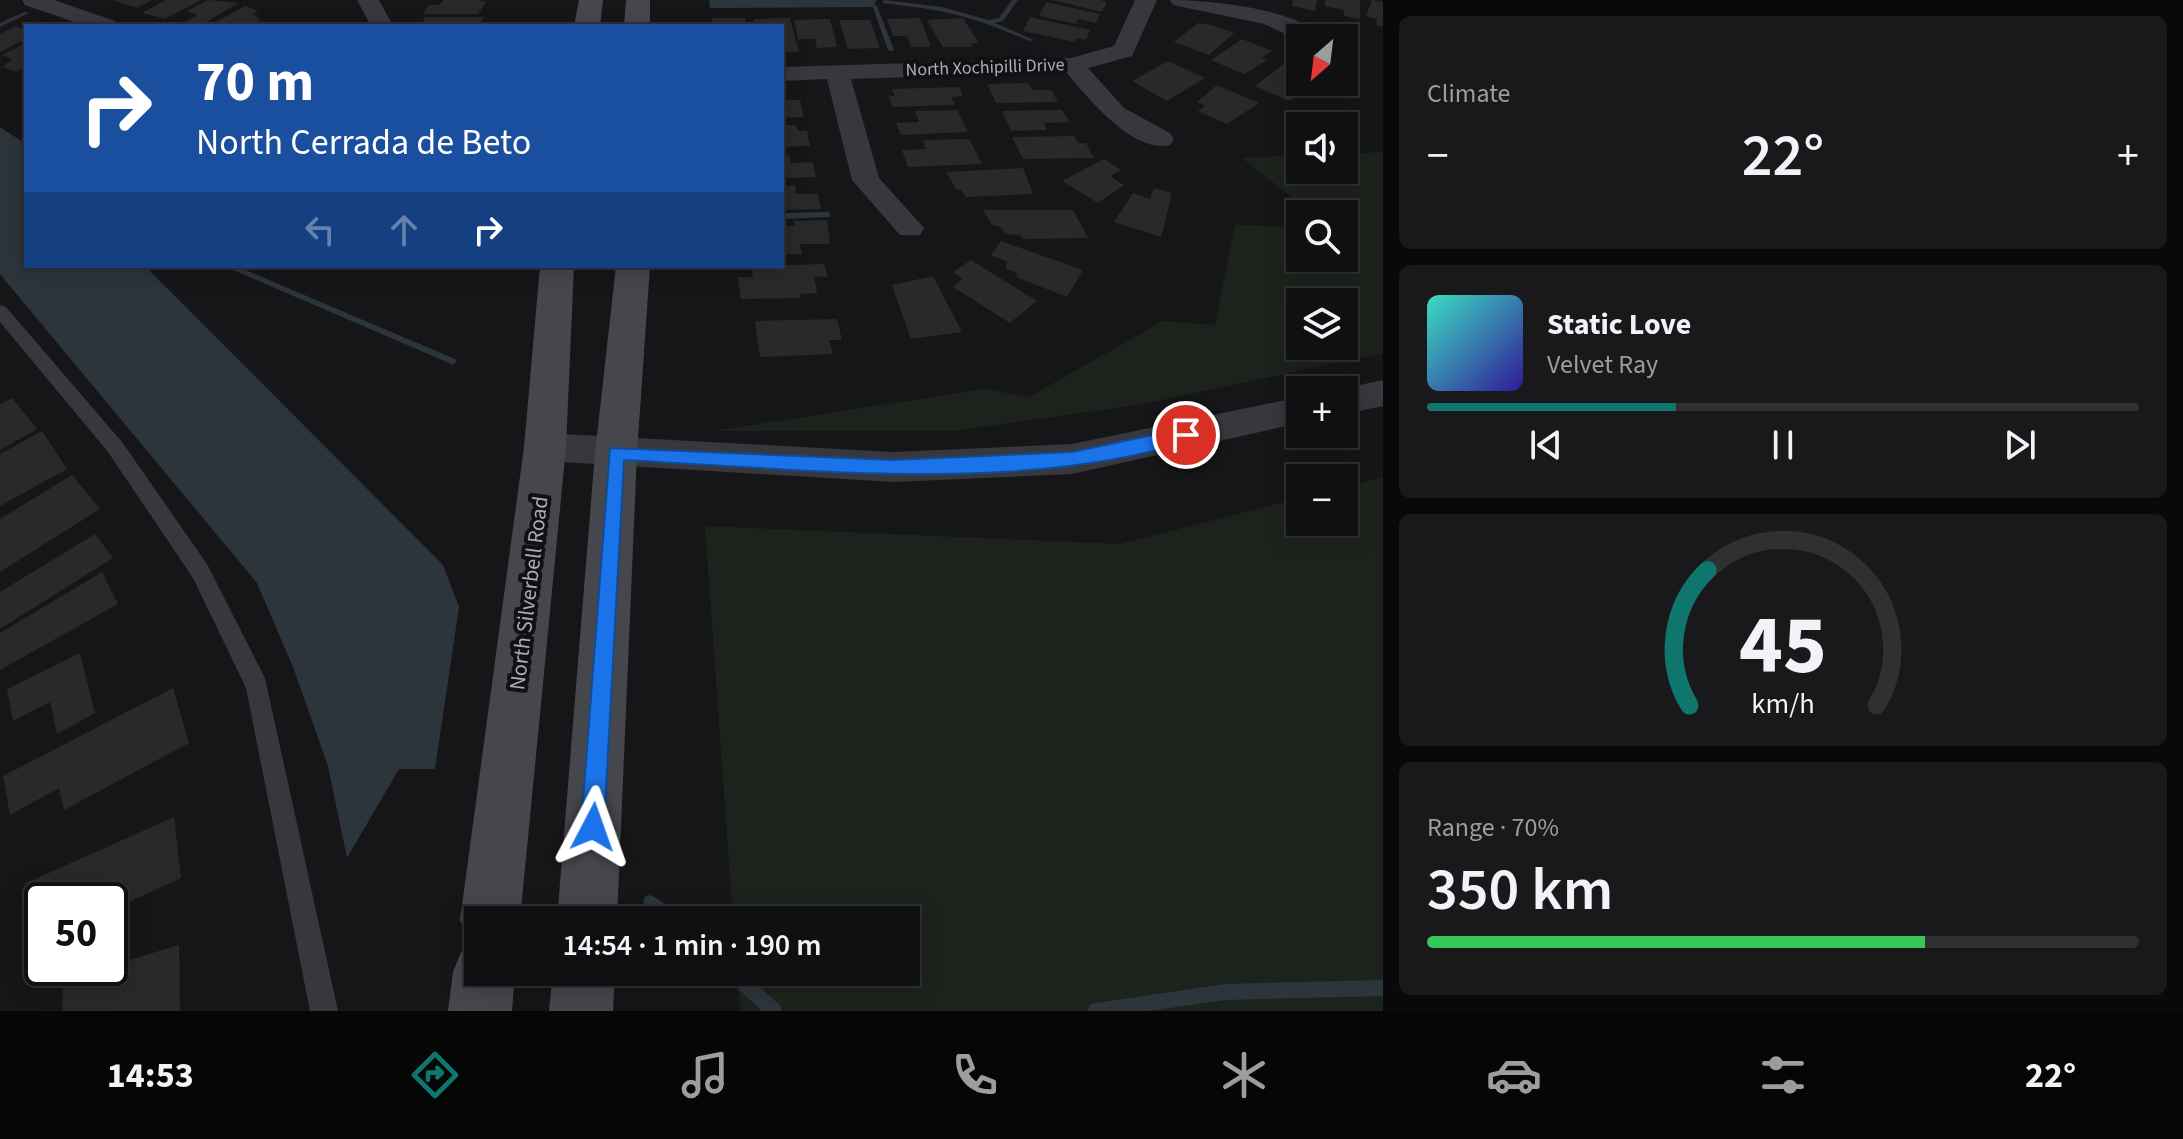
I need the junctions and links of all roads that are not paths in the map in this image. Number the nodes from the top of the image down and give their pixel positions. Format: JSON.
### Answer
{"nodes":[{"id":1,"x":368,"y":0,"type":"edge"},
{"id":2,"x":591,"y":0,"type":"edge"},
{"id":3,"x":638,"y":0,"type":"edge"},
{"id":4,"x":1146,"y":0,"type":"edge"},
{"id":5,"x":1181,"y":0,"type":"edge"},
{"id":6,"x":37,"y":1,"type":"edge"},
{"id":7,"x":101,"y":24,"type":"edge"},
{"id":8,"x":381,"y":24,"type":"edge"},
{"id":9,"x":587,"y":24,"type":"edge"},
{"id":10,"x":637,"y":24,"type":"edge"},
{"id":11,"x":1286,"y":26,"type":"edge"},
{"id":12,"x":1072,"y":65,"type":"junction"},
{"id":13,"x":837,"y":72,"type":"junction"},
{"id":14,"x":784,"y":74,"type":"edge"},
{"id":15,"x":1161,"y":139,"type":"dead end"},
{"id":16,"x":910,"y":228,"type":"dead end"},
{"id":17,"x":557,"y":268,"type":"edge"},
{"id":18,"x":633,"y":268,"type":"edge"},
{"id":19,"x":0,"y":311,"type":"edge"},
{"id":20,"x":1383,"y":393,"type":"edge"},
{"id":21,"x":1358,"y":398,"type":"edge"},
{"id":22,"x":1286,"y":413,"type":"edge"},
{"id":23,"x":545,"y":447,"type":"junction"},
{"id":24,"x":616,"y":453,"type":"junction"},
{"id":25,"x":492,"y":906,"type":"edge"},
{"id":26,"x":588,"y":906,"type":"edge"},
{"id":27,"x":483,"y":986,"type":"edge"},
{"id":28,"x":583,"y":986,"type":"edge"},
{"id":29,"x":324,"y":1011,"type":"edge"},
{"id":30,"x":480,"y":1011,"type":"edge"},
{"id":31,"x":581,"y":1011,"type":"edge"}],
"edges":[{"from":1,"to":8,"type":"street"},
{"from":2,"to":9,"type":"main road"},
{"from":3,"to":10,"type":"main road"},
{"from":4,"to":12,"type":"street","name":"North Xochipilli Drive"},
{"from":5,"to":11,"type":"street"},
{"from":6,"to":7,"type":"street"},
{"from":12,"to":13,"type":"street","name":"North Xochipilli Drive"},
{"from":12,"to":15,"type":"street"},
{"from":13,"to":14,"type":"street","name":"North Xochipilli Drive"},
{"from":13,"to":16,"type":"street"},
{"from":17,"to":23,"type":"main road","name":"North Silverbell Road"},
{"from":18,"to":24,"type":"main road"},
{"from":19,"to":29,"type":"lane"},
{"from":20,"to":21,"type":"street"},
{"from":22,"to":24,"type":"street"},
{"from":23,"to":24,"type":"street"},
{"from":23,"to":25,"type":"main road","name":"North Silverbell Road"},
{"from":24,"to":26,"type":"main road"},
{"from":27,"to":30,"type":"main road"},
{"from":28,"to":31,"type":"main road"}]}
